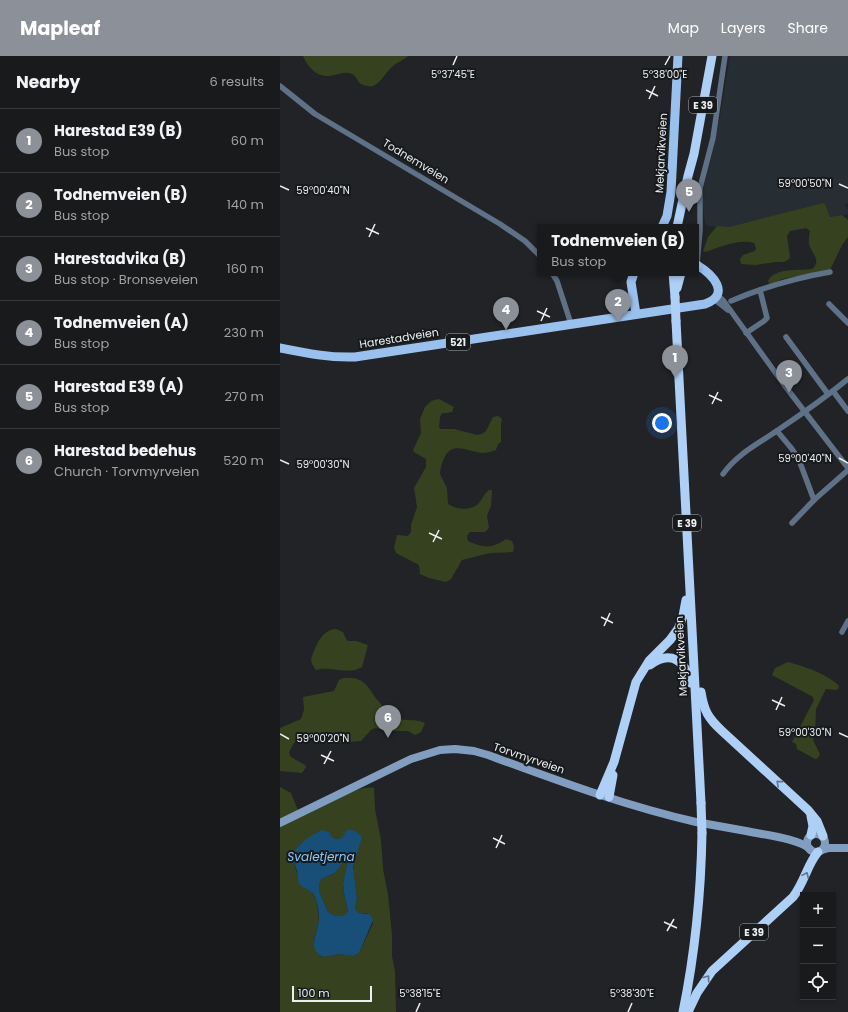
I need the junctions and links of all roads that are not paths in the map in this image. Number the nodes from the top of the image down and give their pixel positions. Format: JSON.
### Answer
{"nodes":[{"id":1,"x":678,"y":56,"type":"edge"},
{"id":2,"x":712,"y":56,"type":"edge"},
{"id":3,"x":725,"y":56,"type":"edge"},
{"id":4,"x":280,"y":86,"type":"edge"},
{"id":5,"x":694,"y":154,"type":"junction"},
{"id":6,"x":663,"y":224,"type":"edge"},
{"id":7,"x":679,"y":224,"type":"edge"},
{"id":8,"x":684,"y":224,"type":"edge"},
{"id":9,"x":699,"y":239,"type":"edge"},
{"id":10,"x":537,"y":253,"type":"edge"},
{"id":11,"x":699,"y":267,"type":"edge"},
{"id":12,"x":830,"y":272,"type":"dead end"},
{"id":13,"x":554,"y":276,"type":"edge"},
{"id":14,"x":633,"y":276,"type":"edge"},
{"id":15,"x":673,"y":276,"type":"edge"},
{"id":16,"x":676,"y":276,"type":"edge"},
{"id":17,"x":680,"y":276,"type":"edge"},
{"id":18,"x":760,"y":290,"type":"junction"},
{"id":19,"x":676,"y":294,"type":"junction"},
{"id":20,"x":716,"y":297,"type":"junction"},
{"id":21,"x":731,"y":301,"type":"dead end"},
{"id":22,"x":830,"y":304,"type":"dead end"},
{"id":23,"x":636,"y":314,"type":"junction"},
{"id":24,"x":848,"y":323,"type":"edge"},
{"id":25,"x":571,"y":324,"type":"junction"},
{"id":26,"x":746,"y":333,"type":"junction"},
{"id":27,"x":786,"y":337,"type":"dead end"},
{"id":28,"x":280,"y":348,"type":"edge"},
{"id":29,"x":848,"y":379,"type":"edge"},
{"id":30,"x":830,"y":393,"type":"junction"},
{"id":31,"x":848,"y":410,"type":"edge"},
{"id":32,"x":804,"y":412,"type":"junction"},
{"id":33,"x":777,"y":431,"type":"junction"},
{"id":34,"x":848,"y":469,"type":"edge"},
{"id":35,"x":722,"y":474,"type":"dead end"},
{"id":36,"x":814,"y":500,"type":"junction"},
{"id":37,"x":792,"y":523,"type":"dead end"},
{"id":38,"x":689,"y":576,"type":"junction"},
{"id":39,"x":848,"y":621,"type":"edge"},
{"id":40,"x":842,"y":632,"type":"dead end"},
{"id":41,"x":641,"y":672,"type":"junction"},
{"id":42,"x":694,"y":678,"type":"junction"},
{"id":43,"x":695,"y":696,"type":"junction"},
{"id":44,"x":605,"y":796,"type":"junction"},
{"id":45,"x":808,"y":810,"type":"junction"},
{"id":46,"x":280,"y":823,"type":"edge"},
{"id":47,"x":810,"y":836,"type":"junction"},
{"id":48,"x":824,"y":837,"type":"junction"},
{"id":49,"x":781,"y":838,"type":"junction"},
{"id":50,"x":848,"y":847,"type":"edge"},
{"id":51,"x":817,"y":850,"type":"junction"},
{"id":52,"x":683,"y":1012,"type":"edge"},
{"id":53,"x":688,"y":1012,"type":"edge"}],
"edges":[{"from":1,"to":6,"type":"main road","name":"Mekjarvikveien"},
{"from":2,"to":5,"type":"highway","number":"E 39"},
{"from":3,"to":9,"type":"street"},
{"from":4,"to":10,"type":"street","name":"Todnemveien"},
{"from":5,"to":7,"type":"highway","number":"E 39"},
{"from":5,"to":8,"type":"highway","number":"E 39"},
{"from":11,"to":20,"type":"main road"},
{"from":12,"to":18,"type":"street"},
{"from":13,"to":25,"type":"street"},
{"from":14,"to":23,"type":"main road"},
{"from":15,"to":19,"type":"highway","name":"Mekjarvikveien","number":"E 39"},
{"from":16,"to":19,"type":"highway","name":"Mekjarvikveien","number":"E 39"},
{"from":17,"to":19,"type":"highway","number":"E 39"},
{"from":18,"to":21,"type":"street"},
{"from":18,"to":26,"type":"street"},
{"from":19,"to":38,"type":"highway","name":"Mekjarvikveien","number":"E 39","bridge":true},
{"from":20,"to":23,"type":"main road","name":"Harestadveien","number":"521"},
{"from":20,"to":26,"type":"street"},
{"from":22,"to":24,"type":"street"},
{"from":23,"to":25,"type":"main road","name":"Harestadveien","number":"521"},
{"from":25,"to":28,"type":"main road","name":"Harestadveien","number":"521"},
{"from":26,"to":32,"type":"street"},
{"from":27,"to":30,"type":"street"},
{"from":29,"to":30,"type":"street"},
{"from":30,"to":31,"type":"street"},
{"from":30,"to":32,"type":"street"},
{"from":32,"to":33,"type":"street"},
{"from":32,"to":34,"type":"street"},
{"from":33,"to":35,"type":"street"},
{"from":33,"to":36,"type":"street"},
{"from":34,"to":36,"type":"street"},
{"from":36,"to":37,"type":"street"},
{"from":38,"to":41,"type":"highway","number":"E 39"},
{"from":38,"to":42,"type":"highway","name":"Mekjarvikveien","number":"E 39"},
{"from":39,"to":40,"type":"street"},
{"from":41,"to":43,"type":"highway","number":"E 39"},
{"from":41,"to":44,"type":"highway","number":"E 39"},
{"from":42,"to":43,"type":"highway","name":"Mekjarvikveien","number":"E 39"},
{"from":45,"to":42,"type":"highway","number":"E 39","one_way":true},
{"from":43,"to":52,"type":"highway","name":"Mekjarvikveien","number":"E 39","bridge":true},
{"from":44,"to":46,"type":"main road","name":"Torvmyrveien"},
{"from":44,"to":49,"type":"main road","name":"Torvmyrveien"},
{"from":45,"to":47,"type":"highway"},
{"from":45,"to":48,"type":"highway","number":"E 39"},
{"from":47,"to":48,"type":"main road"},
{"from":47,"to":49,"type":"main road","name":"Torvmyrveien"},
{"from":47,"to":51,"type":"main road"},
{"from":48,"to":50,"type":"main road"},
{"from":48,"to":51,"type":"main road"},
{"from":49,"to":51,"type":"main road","name":"Torvmyrveien"},
{"from":50,"to":51,"type":"main road"},
{"from":53,"to":51,"type":"highway","number":"E 39","one_way":true}]}
